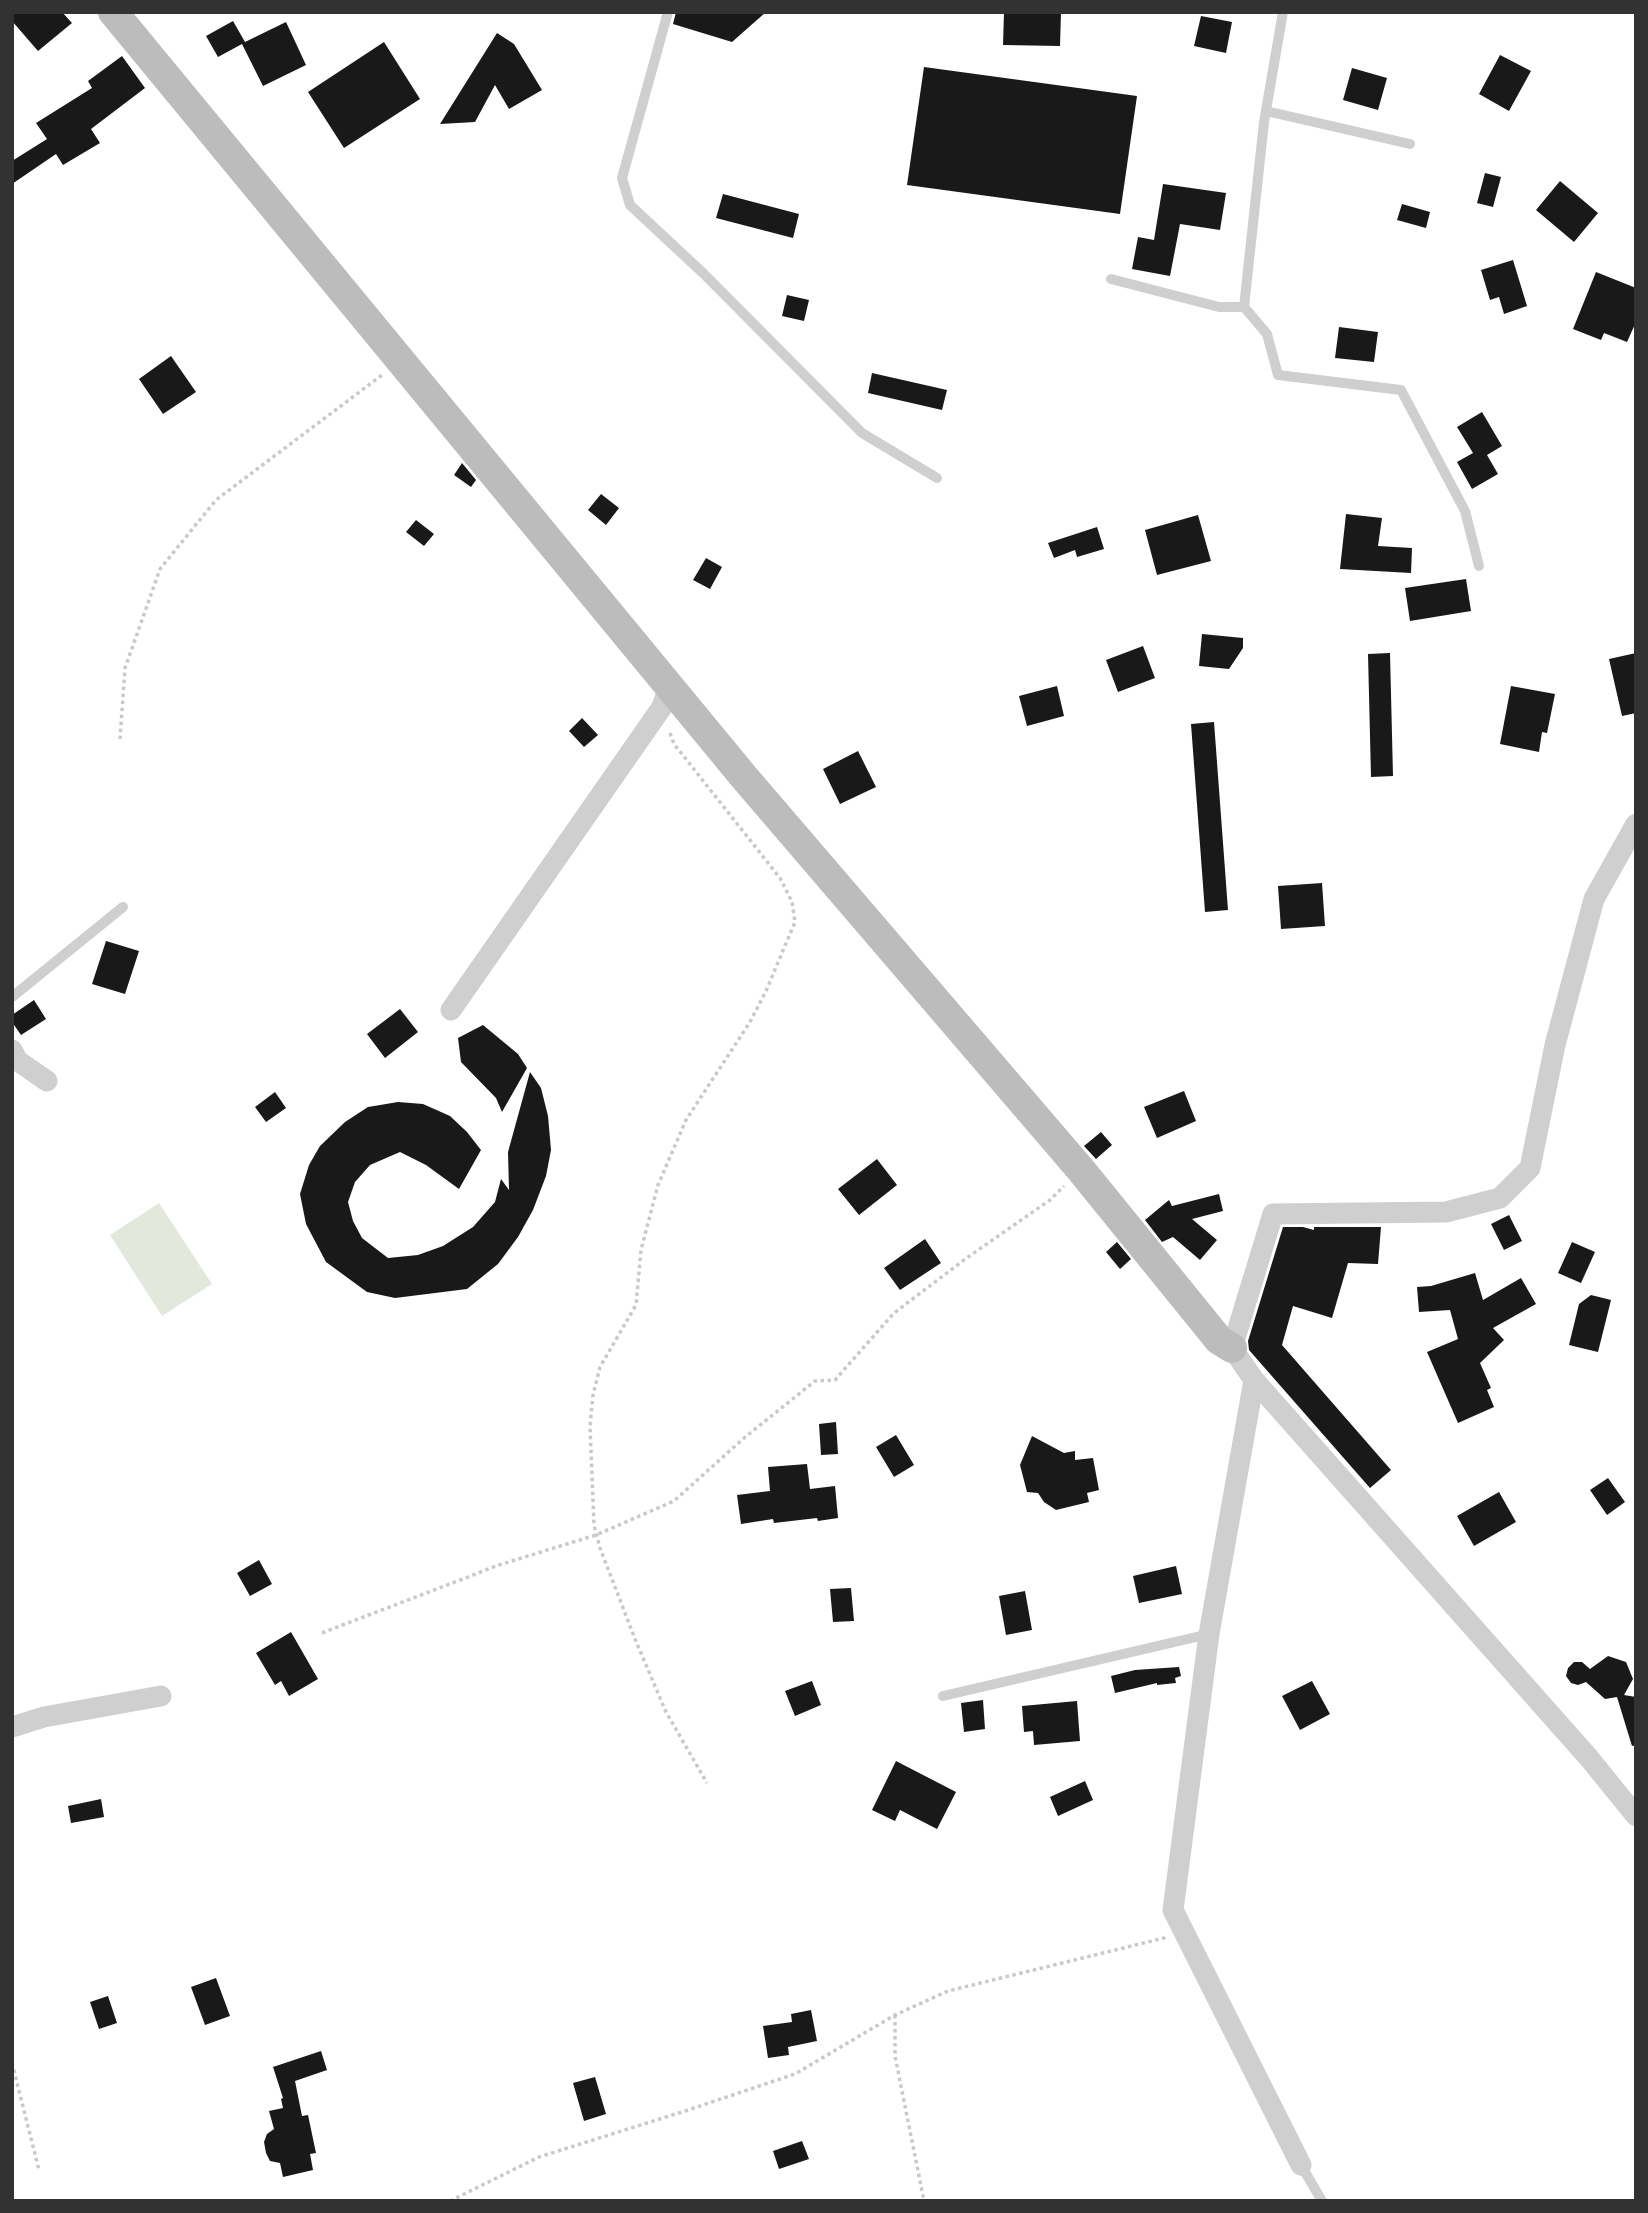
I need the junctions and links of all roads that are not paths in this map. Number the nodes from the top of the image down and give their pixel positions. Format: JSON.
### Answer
{"nodes":[{"id":1,"x":113,"y":12,"type":"edge"},
{"id":2,"x":668,"y":12,"type":"edge"},
{"id":3,"x":1283,"y":12,"type":"edge"},
{"id":4,"x":1266,"y":111,"type":"junction"},
{"id":5,"x":1410,"y":144,"type":"dead end"},
{"id":6,"x":1111,"y":279,"type":"dead end"},
{"id":7,"x":1244,"y":307,"type":"junction"},
{"id":8,"x":937,"y":478,"type":"dead end"},
{"id":9,"x":1479,"y":566,"type":"dead end"},
{"id":10,"x":665,"y":697,"type":"junction"},
{"id":11,"x":1636,"y":824,"type":"edge"},
{"id":12,"x":123,"y":907,"type":"dead end"},
{"id":13,"x":12,"y":997,"type":"edge"},
{"id":14,"x":451,"y":1010,"type":"dead end"},
{"id":15,"x":12,"y":1050,"type":"edge"},
{"id":16,"x":47,"y":1081,"type":"dead end"},
{"id":17,"x":1232,"y":1348,"type":"junction"},
{"id":18,"x":1254,"y":1380,"type":"junction"},
{"id":19,"x":1209,"y":1634,"type":"junction"},
{"id":20,"x":161,"y":1696,"type":"dead end"},
{"id":21,"x":943,"y":1696,"type":"dead end"},
{"id":22,"x":12,"y":1727,"type":"edge"},
{"id":23,"x":1636,"y":1816,"type":"edge"},
{"id":24,"x":1301,"y":2165,"type":"joint"},
{"id":25,"x":1322,"y":2201,"type":"edge"}],
"edges":[{"from":1,"to":10,"type":"street"},
{"from":2,"to":8,"type":"lane"},
{"from":3,"to":4,"type":"lane"},
{"from":4,"to":5,"type":"lane"},
{"from":4,"to":7,"type":"lane"},
{"from":6,"to":7,"type":"lane"},
{"from":7,"to":9,"type":"lane"},
{"from":10,"to":14,"type":"street"},
{"from":10,"to":17,"type":"street"},
{"from":11,"to":17,"type":"street"},
{"from":12,"to":13,"type":"lane"},
{"from":15,"to":16,"type":"street"},
{"from":17,"to":18,"type":"street"},
{"from":18,"to":19,"type":"street"},
{"from":18,"to":23,"type":"street"},
{"from":19,"to":21,"type":"lane"},
{"from":19,"to":24,"type":"street"},
{"from":20,"to":22,"type":"street"},
{"from":24,"to":25,"type":"lane"}]}
